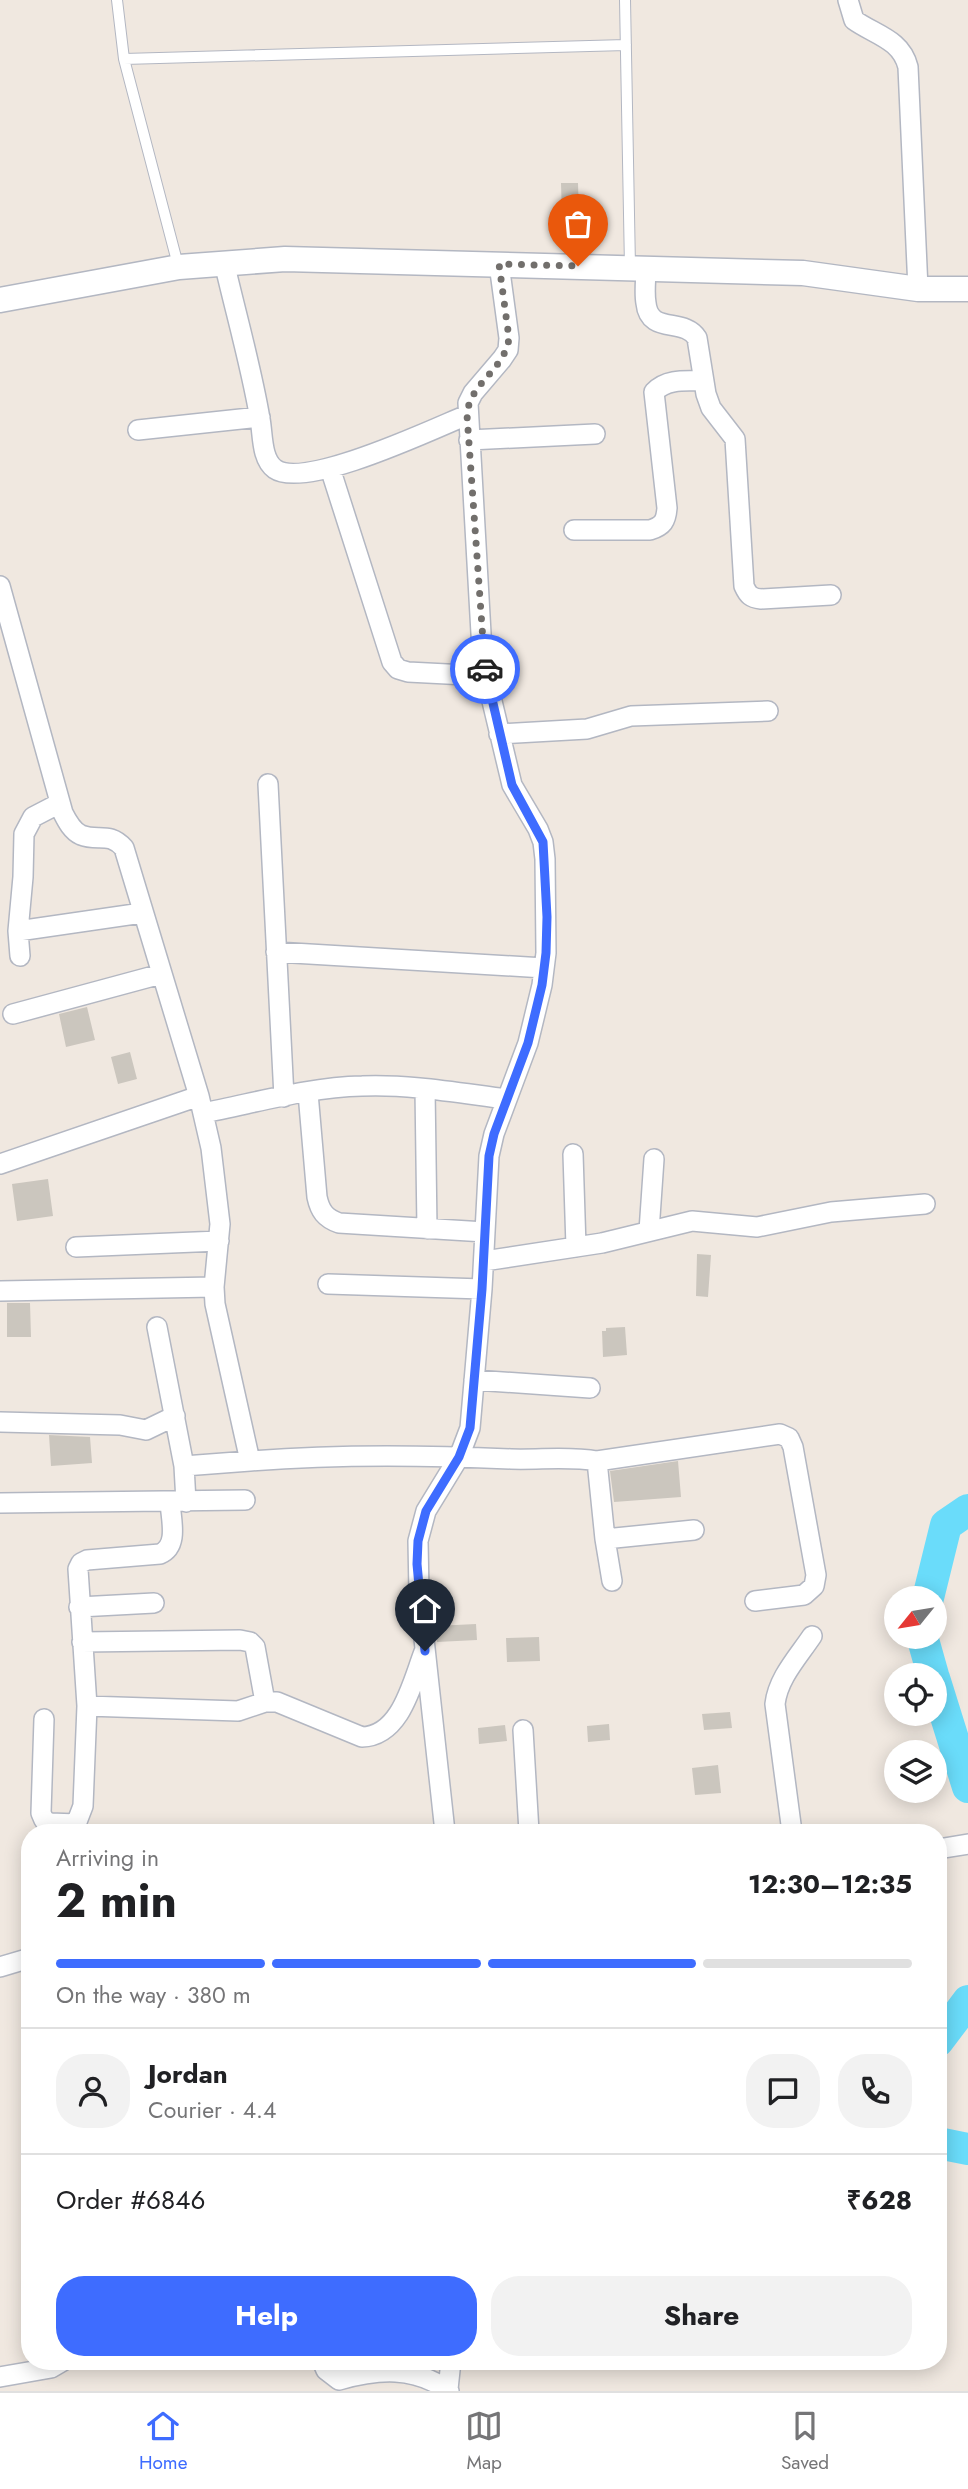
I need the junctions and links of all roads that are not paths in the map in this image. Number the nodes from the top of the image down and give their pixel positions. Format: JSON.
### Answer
{"nodes":[{"id":1,"x":117,"y":0,"type":"edge"},
{"id":2,"x":625,"y":0,"type":"edge"},
{"id":3,"x":848,"y":0,"type":"edge"},
{"id":4,"x":626,"y":45,"type":"junction"},
{"id":5,"x":124,"y":59,"type":"junction"},
{"id":6,"x":224,"y":262,"type":"junction"},
{"id":7,"x":499,"y":264,"type":"junction"},
{"id":8,"x":178,"y":267,"type":"junction"},
{"id":9,"x":638,"y":268,"type":"junction"},
{"id":10,"x":918,"y":289,"type":"junction"},
{"id":11,"x":968,"y":289,"type":"edge"},
{"id":12,"x":0,"y":300,"type":"edge"},
{"id":13,"x":704,"y":381,"type":"junction"},
{"id":14,"x":467,"y":415,"type":"junction"},
{"id":15,"x":260,"y":417,"type":"junction"},
{"id":16,"x":138,"y":430,"type":"dead end"},
{"id":17,"x":595,"y":434,"type":"dead end"},
{"id":18,"x":469,"y":440,"type":"junction"},
{"id":19,"x":330,"y":468,"type":"junction"},
{"id":20,"x":574,"y":530,"type":"dead end"},
{"id":21,"x":0,"y":586,"type":"edge"},
{"id":22,"x":831,"y":595,"type":"dead end"},
{"id":23,"x":486,"y":676,"type":"junction"},
{"id":24,"x":768,"y":711,"type":"dead end"},
{"id":25,"x":499,"y":734,"type":"junction"},
{"id":26,"x":268,"y":784,"type":"dead end"},
{"id":27,"x":60,"y":803,"type":"junction"},
{"id":28,"x":142,"y":913,"type":"junction"},
{"id":29,"x":18,"y":931,"type":"junction"},
{"id":30,"x":276,"y":952,"type":"junction"},
{"id":31,"x":20,"y":956,"type":"dead end"},
{"id":32,"x":544,"y":968,"type":"junction"},
{"id":33,"x":161,"y":974,"type":"junction"},
{"id":34,"x":13,"y":1014,"type":"dead end"},
{"id":35,"x":425,"y":1089,"type":"junction"},
{"id":36,"x":307,"y":1093,"type":"junction"},
{"id":37,"x":284,"y":1097,"type":"junction"},
{"id":38,"x":507,"y":1099,"type":"junction"},
{"id":39,"x":201,"y":1104,"type":"junction"},
{"id":40,"x":573,"y":1154,"type":"dead end"},
{"id":41,"x":654,"y":1159,"type":"dead end"},
{"id":42,"x":0,"y":1164,"type":"edge"},
{"id":43,"x":925,"y":1204,"type":"dead end"},
{"id":44,"x":427,"y":1229,"type":"junction"},
{"id":45,"x":649,"y":1231,"type":"junction"},
{"id":46,"x":485,"y":1232,"type":"junction"},
{"id":47,"x":219,"y":1241,"type":"junction"},
{"id":48,"x":76,"y":1247,"type":"dead end"},
{"id":49,"x":576,"y":1247,"type":"junction"},
{"id":50,"x":484,"y":1261,"type":"junction"},
{"id":51,"x":328,"y":1284,"type":"dead end"},
{"id":52,"x":214,"y":1287,"type":"junction"},
{"id":53,"x":482,"y":1289,"type":"junction"},
{"id":54,"x":0,"y":1291,"type":"edge"},
{"id":55,"x":157,"y":1327,"type":"dead end"},
{"id":56,"x":474,"y":1380,"type":"junction"},
{"id":57,"x":590,"y":1388,"type":"dead end"},
{"id":58,"x":175,"y":1416,"type":"junction"},
{"id":59,"x":0,"y":1422,"type":"edge"},
{"id":60,"x":459,"y":1457,"type":"junction"},
{"id":61,"x":250,"y":1461,"type":"junction"},
{"id":62,"x":597,"y":1461,"type":"junction"},
{"id":63,"x":184,"y":1466,"type":"junction"},
{"id":64,"x":246,"y":1500,"type":"dead end"},
{"id":65,"x":178,"y":1502,"type":"junction"},
{"id":66,"x":0,"y":1503,"type":"edge"},
{"id":67,"x":694,"y":1530,"type":"dead end"},
{"id":68,"x":605,"y":1539,"type":"junction"},
{"id":69,"x":612,"y":1581,"type":"dead end"},
{"id":70,"x":755,"y":1601,"type":"dead end"},
{"id":71,"x":154,"y":1603,"type":"dead end"},
{"id":72,"x":79,"y":1607,"type":"junction"},
{"id":73,"x":812,"y":1636,"type":"dead end"},
{"id":74,"x":82,"y":1642,"type":"junction"},
{"id":75,"x":425,"y":1651,"type":"junction"},
{"id":76,"x":265,"y":1702,"type":"junction"},
{"id":77,"x":87,"y":1706,"type":"junction"},
{"id":78,"x":44,"y":1719,"type":"dead end"},
{"id":79,"x":523,"y":1730,"type":"dead end"},
{"id":80,"x":55,"y":1824,"type":"edge"},
{"id":81,"x":76,"y":1824,"type":"edge"},
{"id":82,"x":444,"y":1824,"type":"edge"},
{"id":83,"x":529,"y":1824,"type":"edge"},
{"id":84,"x":791,"y":1824,"type":"edge"},
{"id":85,"x":968,"y":1844,"type":"edge"},
{"id":86,"x":947,"y":1848,"type":"edge"},
{"id":87,"x":21,"y":1961,"type":"edge"},
{"id":88,"x":0,"y":1967,"type":"edge"},
{"id":89,"x":38,"y":2370,"type":"edge"},
{"id":90,"x":326,"y":2370,"type":"edge"},
{"id":91,"x":450,"y":2370,"type":"edge"},
{"id":92,"x":0,"y":2376,"type":"edge"},
{"id":93,"x":449,"y":2390,"type":"edge"}],
"edges":[{"from":1,"to":5,"type":"lane"},
{"from":2,"to":4,"type":"lane"},
{"from":3,"to":10,"type":"street"},
{"from":4,"to":5,"type":"lane"},
{"from":4,"to":9,"type":"lane"},
{"from":5,"to":8,"type":"lane"},
{"from":6,"to":7,"type":"street"},
{"from":6,"to":8,"type":"street"},
{"from":6,"to":15,"type":"street"},
{"from":7,"to":9,"type":"street"},
{"from":7,"to":14,"type":"street"},
{"from":8,"to":12,"type":"street"},
{"from":9,"to":10,"type":"street"},
{"from":9,"to":13,"type":"street"},
{"from":10,"to":11,"type":"street"},
{"from":13,"to":20,"type":"street"},
{"from":13,"to":22,"type":"street"},
{"from":14,"to":18,"type":"street"},
{"from":14,"to":19,"type":"street"},
{"from":15,"to":16,"type":"street"},
{"from":15,"to":19,"type":"street"},
{"from":17,"to":18,"type":"street"},
{"from":18,"to":23,"type":"street"},
{"from":19,"to":23,"type":"street"},
{"from":21,"to":27,"type":"street"},
{"from":23,"to":25,"type":"street"},
{"from":24,"to":25,"type":"street"},
{"from":25,"to":32,"type":"street"},
{"from":26,"to":30,"type":"street"},
{"from":27,"to":28,"type":"street"},
{"from":27,"to":29,"type":"street"},
{"from":28,"to":29,"type":"street"},
{"from":28,"to":33,"type":"street"},
{"from":29,"to":31,"type":"street"},
{"from":30,"to":32,"type":"street"},
{"from":30,"to":37,"type":"street"},
{"from":32,"to":38,"type":"street"},
{"from":33,"to":34,"type":"street"},
{"from":33,"to":39,"type":"street"},
{"from":35,"to":36,"type":"street"},
{"from":35,"to":38,"type":"street"},
{"from":35,"to":44,"type":"street"},
{"from":36,"to":37,"type":"street"},
{"from":36,"to":44,"type":"street"},
{"from":37,"to":39,"type":"street"},
{"from":38,"to":46,"type":"street"},
{"from":39,"to":42,"type":"street"},
{"from":39,"to":47,"type":"street"},
{"from":40,"to":49,"type":"street"},
{"from":41,"to":45,"type":"street"},
{"from":43,"to":45,"type":"street"},
{"from":44,"to":46,"type":"street"},
{"from":45,"to":49,"type":"street"},
{"from":46,"to":50,"type":"street"},
{"from":47,"to":48,"type":"street"},
{"from":47,"to":52,"type":"street"},
{"from":49,"to":50,"type":"street"},
{"from":50,"to":53,"type":"street"},
{"from":51,"to":53,"type":"street"},
{"from":52,"to":54,"type":"street"},
{"from":52,"to":61,"type":"street"},
{"from":53,"to":56,"type":"street"},
{"from":55,"to":58,"type":"street"},
{"from":56,"to":57,"type":"street"},
{"from":56,"to":60,"type":"street"},
{"from":58,"to":59,"type":"street"},
{"from":58,"to":63,"type":"street"},
{"from":60,"to":61,"type":"street"},
{"from":60,"to":62,"type":"street"},
{"from":60,"to":75,"type":"street"},
{"from":61,"to":63,"type":"street"},
{"from":62,"to":68,"type":"street"},
{"from":62,"to":70,"type":"street"},
{"from":63,"to":65,"type":"street"},
{"from":64,"to":65,"type":"street"},
{"from":65,"to":66,"type":"street"},
{"from":65,"to":72,"type":"street"},
{"from":67,"to":68,"type":"street"},
{"from":68,"to":69,"type":"street"},
{"from":71,"to":72,"type":"street"},
{"from":72,"to":74,"type":"street"},
{"from":73,"to":84,"type":"street"},
{"from":74,"to":76,"type":"street"},
{"from":74,"to":77,"type":"street"},
{"from":75,"to":76,"type":"street"},
{"from":75,"to":82,"type":"street"},
{"from":76,"to":77,"type":"street"},
{"from":77,"to":81,"type":"street"},
{"from":78,"to":80,"type":"street"},
{"from":79,"to":83,"type":"street"},
{"from":85,"to":86,"type":"street"},
{"from":87,"to":88,"type":"street"},
{"from":89,"to":92,"type":"street"},
{"from":90,"to":93,"type":"street"},
{"from":91,"to":93,"type":"street"}]}
